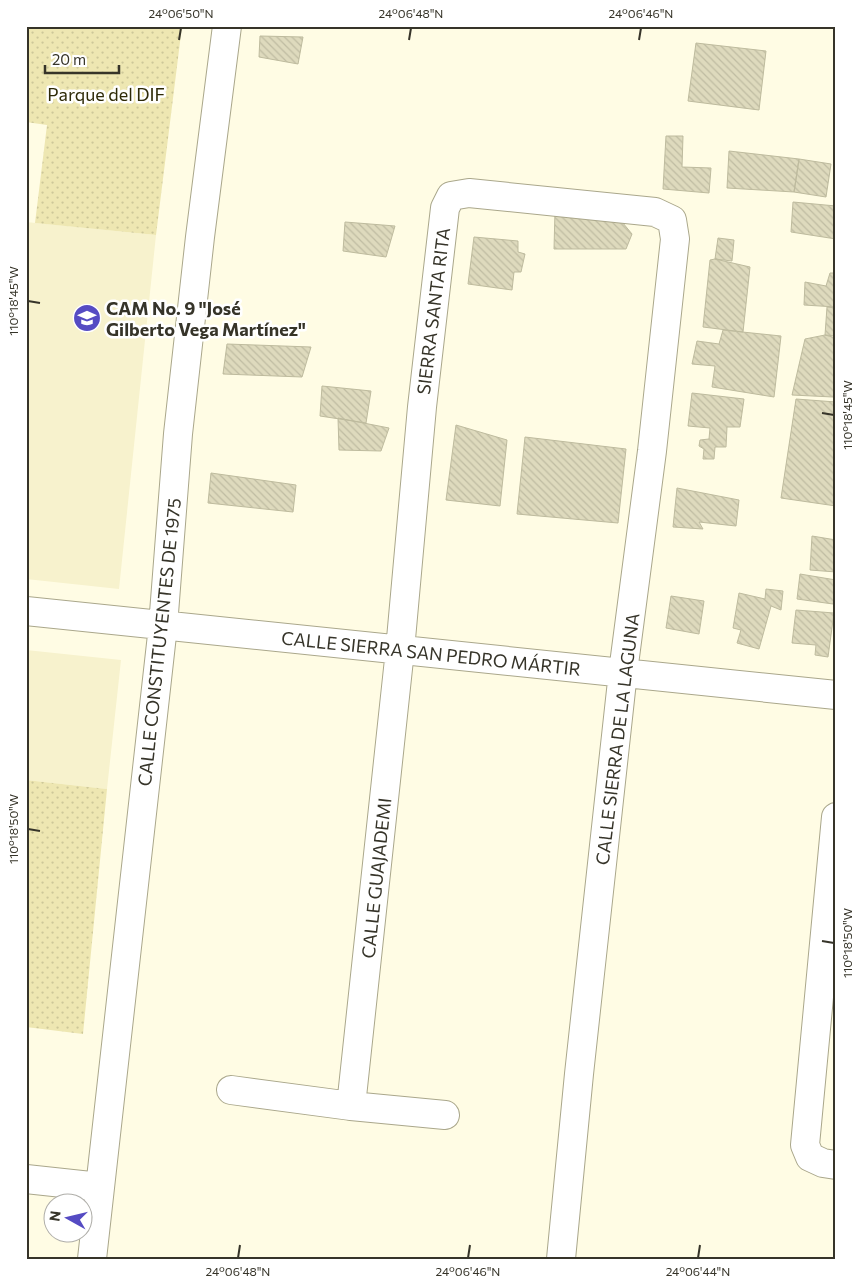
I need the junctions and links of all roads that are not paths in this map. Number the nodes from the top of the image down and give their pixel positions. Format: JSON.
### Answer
{"nodes":[{"id":1,"x":227,"y":26,"type":"edge"},
{"id":2,"x":672,"y":220,"type":"joint"},
{"id":3,"x":26,"y":611,"type":"edge"},
{"id":4,"x":163,"y":626,"type":"junction"},
{"id":5,"x":400,"y":650,"type":"junction"},
{"id":6,"x":624,"y":672,"type":"junction"},
{"id":7,"x":836,"y":695,"type":"edge"},
{"id":8,"x":836,"y":817,"type":"edge"},
{"id":9,"x":231,"y":1090,"type":"dead end"},
{"id":10,"x":351,"y":1106,"type":"junction"},
{"id":11,"x":445,"y":1115,"type":"dead end"},
{"id":12,"x":836,"y":1165,"type":"edge"},
{"id":13,"x":26,"y":1179,"type":"edge"},
{"id":14,"x":100,"y":1187,"type":"junction"},
{"id":15,"x":92,"y":1259,"type":"edge"},
{"id":16,"x":561,"y":1259,"type":"edge"}],
"edges":[{"from":1,"to":4,"type":"street","name":"CALLE CONSTITUYENTES DE 1975"},
{"from":2,"to":5,"type":"street","name":"SIERRA SANTA RITA"},
{"from":2,"to":6,"type":"street","name":"CALLE SIERRA DE LA LAGUNA"},
{"from":3,"to":4,"type":"street","name":"CALLE SIERRA SAN PEDRO MÁRTIR"},
{"from":4,"to":5,"type":"street","name":"CALLE SIERRA SAN PEDRO MÁRTIR"},
{"from":4,"to":14,"type":"street","name":"CALLE CONSTITUYENTES DE 1975"},
{"from":5,"to":6,"type":"street","name":"CALLE SIERRA SAN PEDRO MÁRTIR"},
{"from":5,"to":10,"type":"street","name":"CALLE GUAJADEMI"},
{"from":6,"to":7,"type":"street","name":"CALLE SIERRA SAN PEDRO MÁRTIR"},
{"from":6,"to":16,"type":"street","name":"CALLE SIERRA DE LA LAGUNA"},
{"from":8,"to":12,"type":"street"},
{"from":9,"to":10,"type":"street"},
{"from":10,"to":11,"type":"street"},
{"from":13,"to":14,"type":"street"},
{"from":14,"to":15,"type":"street","name":"CALLE CONSTITUYENTES DE 1975"}]}
